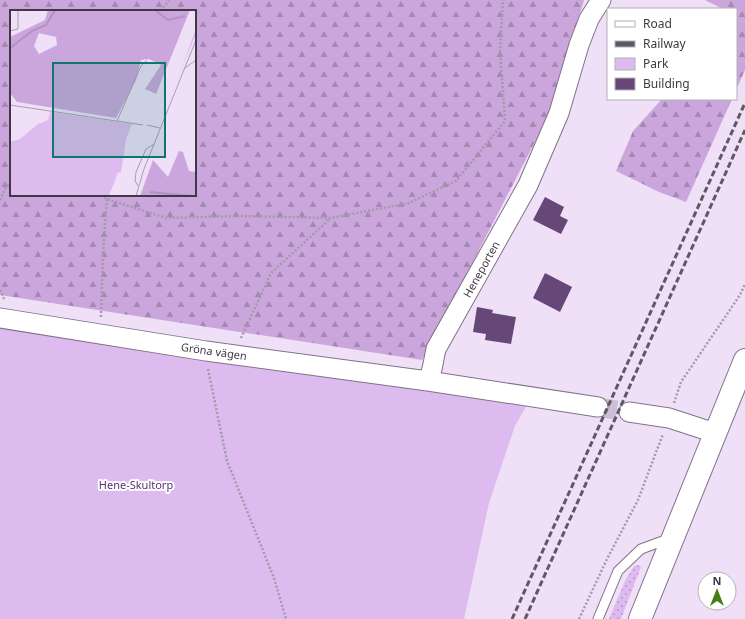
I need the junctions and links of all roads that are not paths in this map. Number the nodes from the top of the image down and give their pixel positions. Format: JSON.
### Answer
{"nodes":[{"id":1,"x":601,"y":0,"type":"edge"},
{"id":2,"x":0,"y":318,"type":"edge"},
{"id":3,"x":745,"y":360,"type":"edge"},
{"id":4,"x":428,"y":381,"type":"junction"},
{"id":5,"x":598,"y":407,"type":"tunnel mouth"},
{"id":6,"x":629,"y":412,"type":"tunnel mouth"},
{"id":7,"x":715,"y":433,"type":"junction"},
{"id":8,"x":672,"y":538,"type":"junction"},
{"id":9,"x":598,"y":619,"type":"edge"},
{"id":10,"x":640,"y":619,"type":"edge"}],
"edges":[{"from":1,"to":4,"type":"street","name":"Heneporten"},
{"from":2,"to":4,"type":"street","name":"Gröna vägen"},
{"from":3,"to":7,"type":"main road"},
{"from":4,"to":5,"type":"street"},
{"from":6,"to":7,"type":"street"},
{"from":7,"to":8,"type":"main road"},
{"from":8,"to":9,"type":"lane"},
{"from":8,"to":10,"type":"main road"}]}
